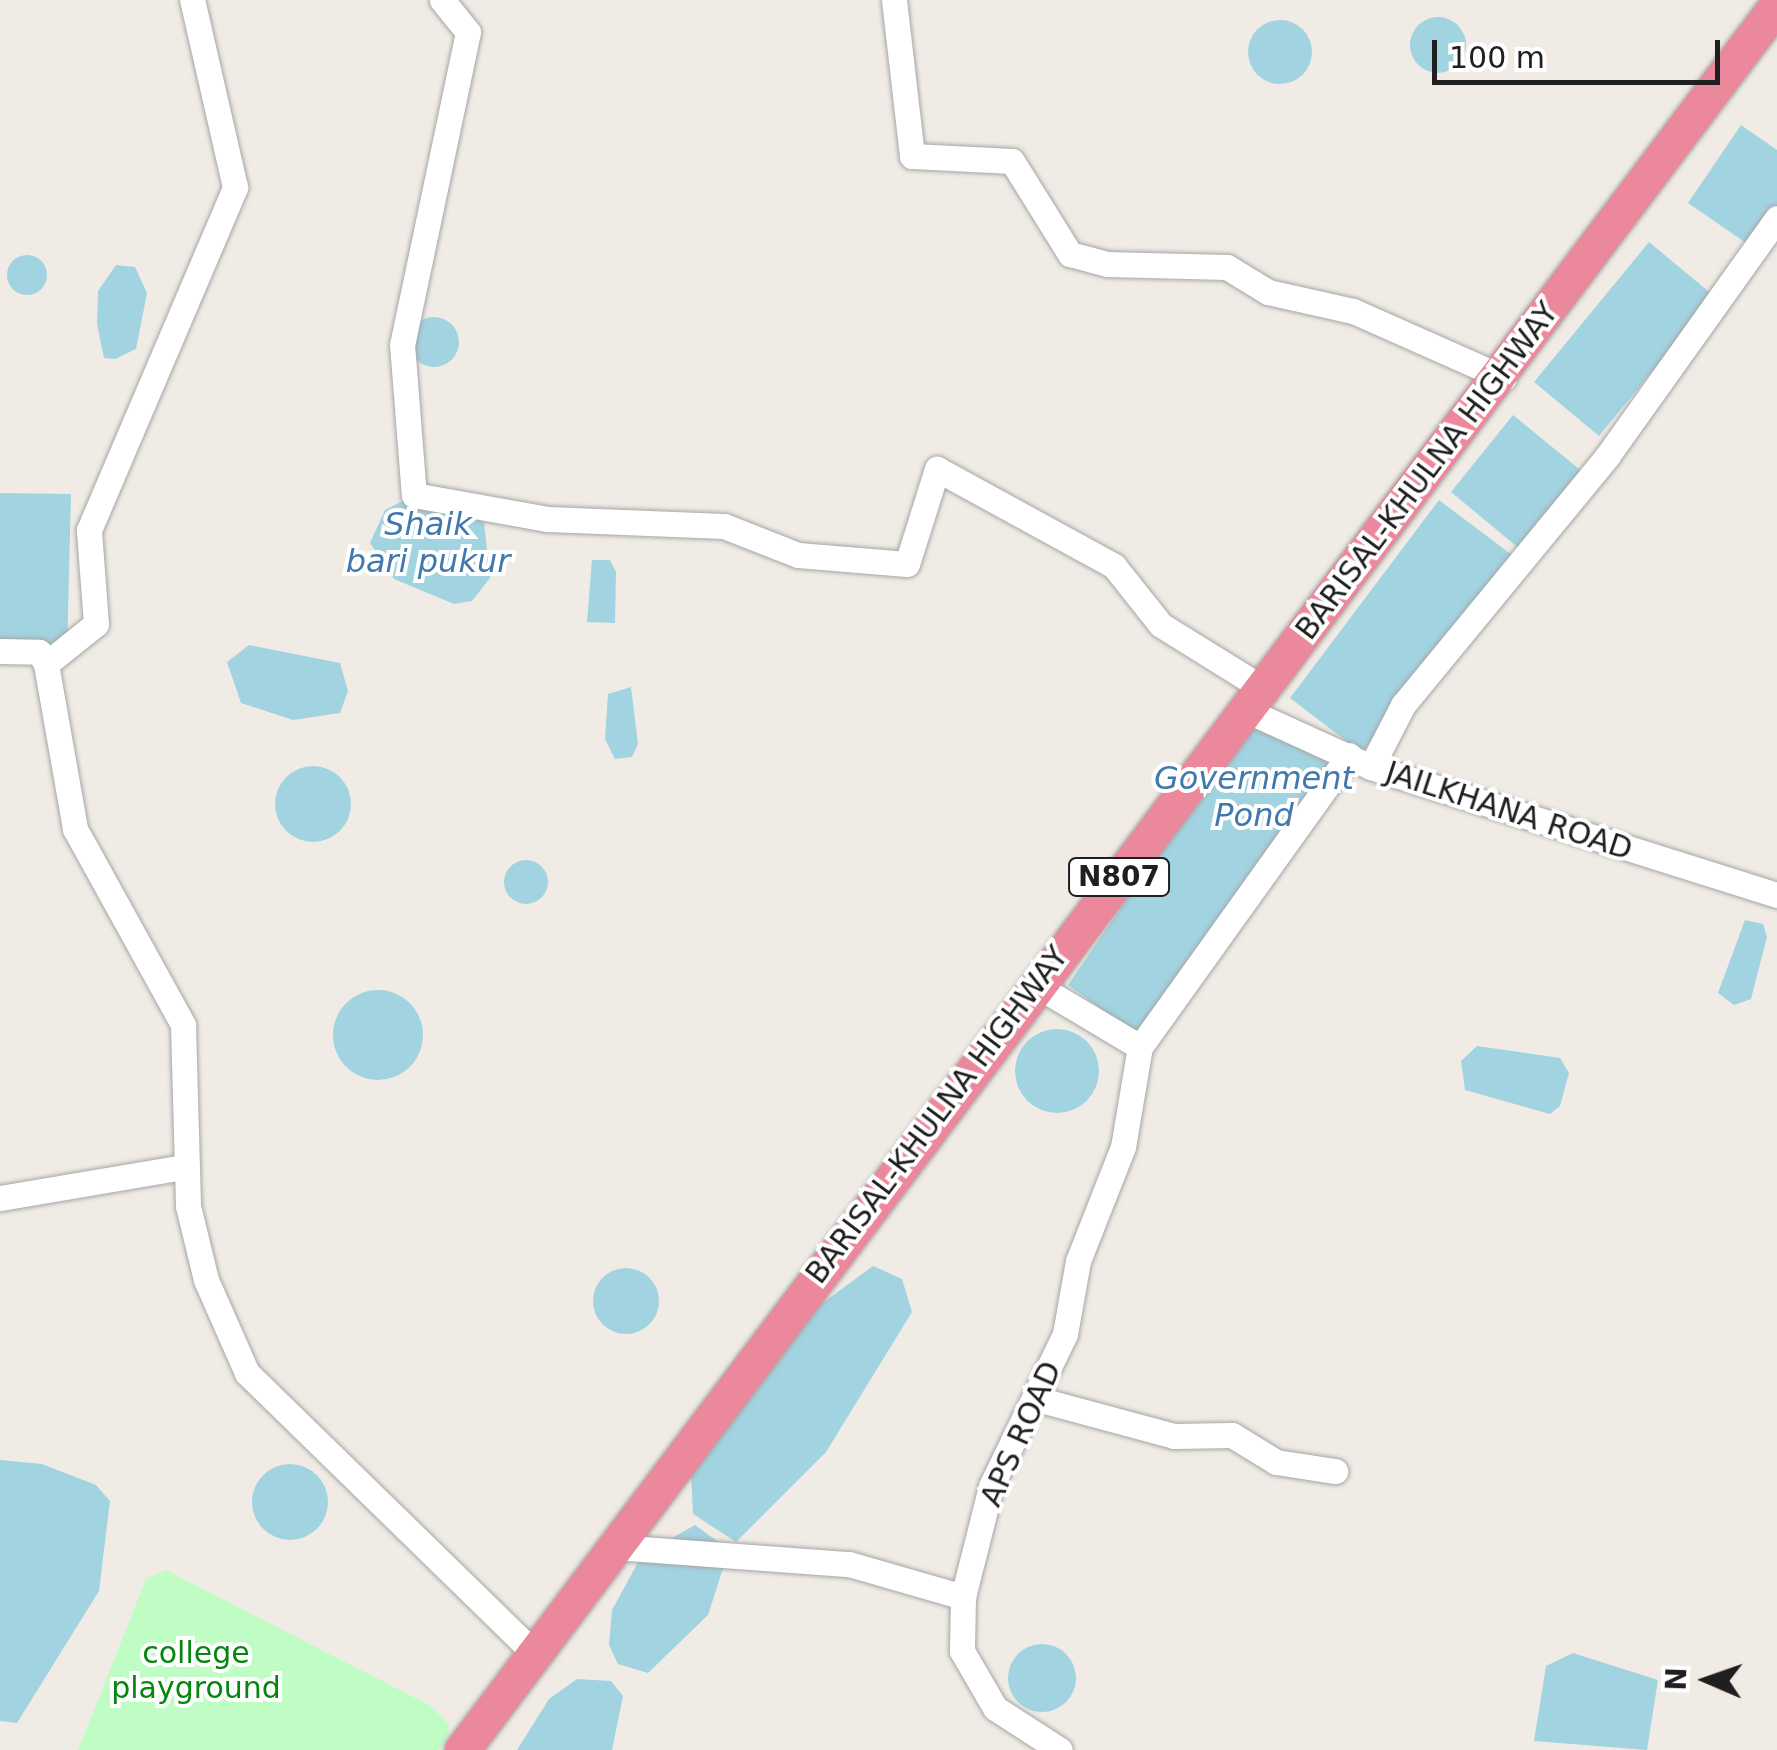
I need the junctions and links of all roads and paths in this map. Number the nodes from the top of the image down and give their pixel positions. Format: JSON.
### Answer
{"nodes":[{"id":1,"x":192,"y":0,"type":"edge"},
{"id":2,"x":442,"y":0,"type":"edge"},
{"id":3,"x":894,"y":0,"type":"edge"},
{"id":4,"x":1766,"y":0,"type":"edge"},
{"id":5,"x":1777,"y":6,"type":"edge"},
{"id":6,"x":1777,"y":218,"type":"edge"},
{"id":7,"x":1504,"y":378,"type":"junction"},
{"id":8,"x":0,"y":651,"type":"edge"},
{"id":9,"x":46,"y":664,"type":"junction"},
{"id":10,"x":1256,"y":700,"type":"junction"},
{"id":11,"x":1360,"y":761,"type":"junction"},
{"id":12,"x":1777,"y":895,"type":"edge"},
{"id":13,"x":1034,"y":984,"type":"junction"},
{"id":14,"x":1143,"y":1044,"type":"junction"},
{"id":15,"x":184,"y":1167,"type":"junction"},
{"id":16,"x":0,"y":1198,"type":"edge"},
{"id":17,"x":1036,"y":1399,"type":"junction"},
{"id":18,"x":1335,"y":1472,"type":"dead end"},
{"id":19,"x":615,"y":1546,"type":"junction"},
{"id":20,"x":962,"y":1597,"type":"junction"},
{"id":21,"x":534,"y":1654,"type":"junction"},
{"id":22,"x":462,"y":1750,"type":"edge"},
{"id":23,"x":1060,"y":1750,"type":"edge"}],
"edges":[{"from":1,"to":9,"type":"street"},
{"from":2,"to":10,"type":"street","name":"JAILKHANA ROAD"},
{"from":3,"to":7,"type":"street"},
{"from":4,"to":5,"type":"street"},
{"from":5,"to":7,"type":"highway","name":"BARISAL-KHULNA HIGHWAY","number":"N807"},
{"from":6,"to":11,"type":"street"},
{"from":7,"to":10,"type":"highway","name":"BARISAL-KHULNA HIGHWAY","number":"N807"},
{"from":8,"to":9,"type":"street"},
{"from":9,"to":15,"type":"street"},
{"from":10,"to":11,"type":"street","name":"JAILKHANA ROAD"},
{"from":10,"to":13,"type":"highway","name":"BARISAL-KHULNA HIGHWAY","number":"N807"},
{"from":11,"to":12,"type":"street","name":"JAILKHANA ROAD"},
{"from":11,"to":14,"type":"street"},
{"from":13,"to":14,"type":"street"},
{"from":13,"to":19,"type":"highway","name":"BARISAL-KHULNA HIGHWAY","number":"N807"},
{"from":14,"to":17,"type":"street","name":"APS ROAD"},
{"from":15,"to":16,"type":"street"},
{"from":15,"to":21,"type":"street"},
{"from":17,"to":18,"type":"street"},
{"from":17,"to":20,"type":"street","name":"APS ROAD"},
{"from":19,"to":20,"type":"street"},
{"from":19,"to":21,"type":"highway","name":"BARISAL-KHULNA HIGHWAY","number":"N807"},
{"from":20,"to":23,"type":"street","name":"APS ROAD"},
{"from":21,"to":22,"type":"highway","name":"BARISAL-KHULNA HIGHWAY","number":"N807"}]}
